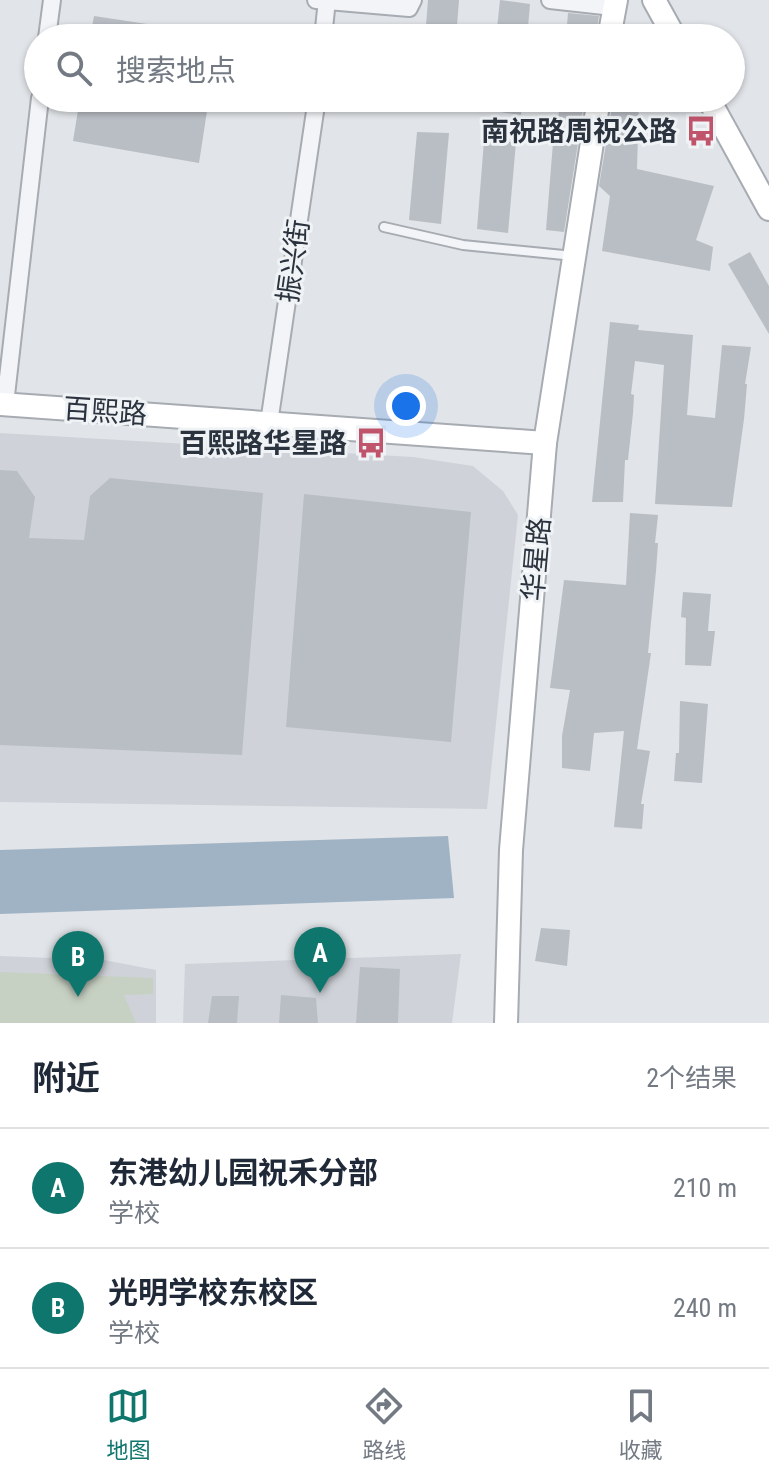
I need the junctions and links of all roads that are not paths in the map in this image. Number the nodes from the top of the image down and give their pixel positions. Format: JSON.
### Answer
{"nodes":[{"id":1,"x":52,"y":0,"type":"edge"},
{"id":2,"x":316,"y":0,"type":"edge"},
{"id":3,"x":327,"y":0,"type":"edge"},
{"id":4,"x":413,"y":0,"type":"edge"},
{"id":5,"x":550,"y":0,"type":"edge"},
{"id":6,"x":654,"y":0,"type":"edge"},
{"id":7,"x":615,"y":4,"type":"edge"},
{"id":8,"x":49,"y":24,"type":"edge"},
{"id":9,"x":324,"y":24,"type":"edge"},
{"id":10,"x":611,"y":24,"type":"edge"},
{"id":11,"x":667,"y":24,"type":"edge"},
{"id":12,"x":38,"y":112,"type":"edge"},
{"id":13,"x":315,"y":112,"type":"edge"},
{"id":14,"x":597,"y":112,"type":"edge"},
{"id":15,"x":716,"y":112,"type":"edge"},
{"id":16,"x":769,"y":209,"type":"edge"},
{"id":17,"x":384,"y":227,"type":"dead end"},
{"id":18,"x":575,"y":256,"type":"junction"},
{"id":19,"x":2,"y":404,"type":"edge"},
{"id":20,"x":269,"y":423,"type":"junction"},
{"id":21,"x":545,"y":443,"type":"junction"},
{"id":22,"x":506,"y":1023,"type":"edge"}],
"edges":[{"from":1,"to":8,"type":"street"},
{"from":2,"to":3,"type":"street"},
{"from":3,"to":4,"type":"street"},
{"from":3,"to":9,"type":"street"},
{"from":5,"to":7,"type":"street"},
{"from":6,"to":11,"type":"street"},
{"from":7,"to":10,"type":"street"},
{"from":12,"to":19,"type":"street"},
{"from":13,"to":20,"type":"street","name":"振兴街"},
{"from":14,"to":18,"type":"street","name":"华星路"},
{"from":15,"to":16,"type":"street"},
{"from":17,"to":18,"type":"lane"},
{"from":18,"to":21,"type":"street","name":"华星路"},
{"from":19,"to":20,"type":"street","name":"百熙路"},
{"from":20,"to":21,"type":"street","name":"百熙路"},
{"from":21,"to":22,"type":"street","name":"华星路"}]}
